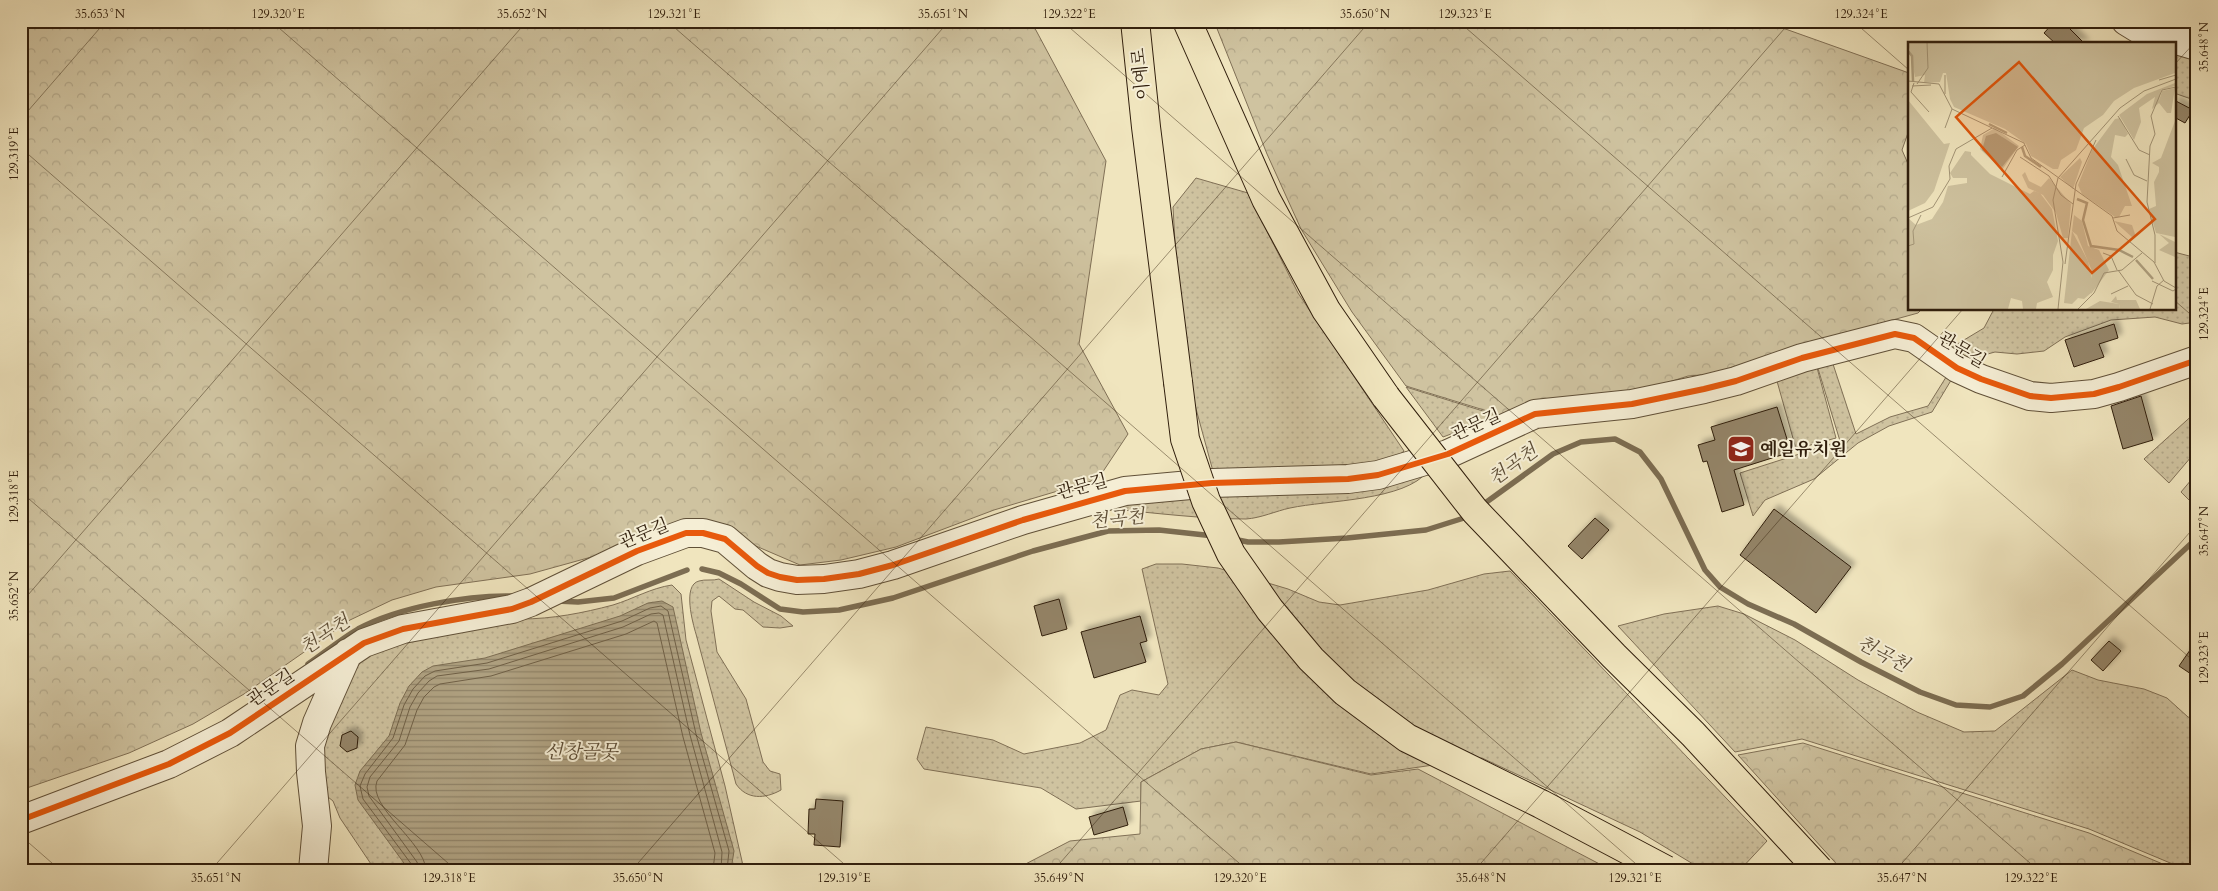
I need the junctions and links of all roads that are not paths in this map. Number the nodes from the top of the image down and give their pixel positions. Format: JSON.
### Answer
{"nodes":[{"id":1,"x":1135,"y":21,"type":"edge"},
{"id":2,"x":2126,"y":21,"type":"edge"},
{"id":3,"x":1188,"y":25,"type":"edge"},
{"id":4,"x":2197,"y":46,"type":"edge"},
{"id":5,"x":2197,"y":360,"type":"edge"},
{"id":6,"x":348,"y":653,"type":"junction"},
{"id":7,"x":21,"y":820,"type":"edge"},
{"id":8,"x":313,"y":870,"type":"edge"},
{"id":9,"x":1666,"y":870,"type":"edge"},
{"id":10,"x":1819,"y":870,"type":"edge"}],
"edges":[{"from":1,"to":9,"type":"highway","name":"이예로","bridge":true},
{"from":2,"to":4,"type":"street"},
{"from":3,"to":10,"type":"highway","bridge":true},
{"from":5,"to":6,"type":"street","name":"관문길"},
{"from":6,"to":7,"type":"street","name":"관문길"},
{"from":6,"to":8,"type":"street"}]}
